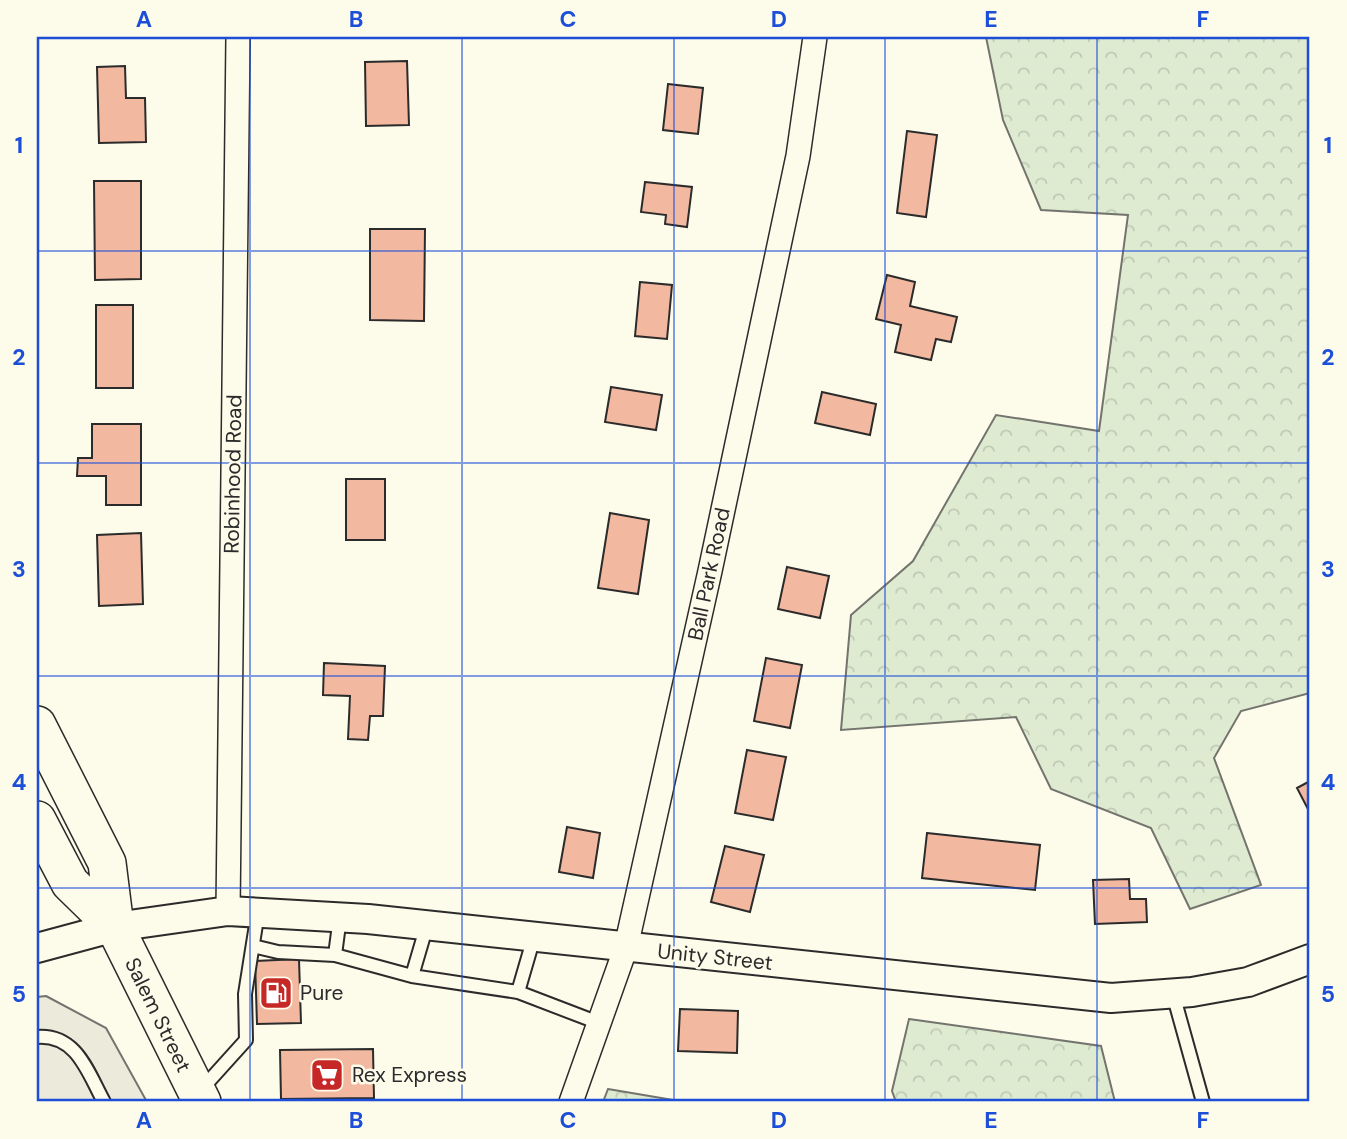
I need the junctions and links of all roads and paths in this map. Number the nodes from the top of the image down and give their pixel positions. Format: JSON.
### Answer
{"nodes":[{"id":1,"x":238,"y":37,"type":"edge"},
{"id":2,"x":815,"y":37,"type":"edge"},
{"id":3,"x":37,"y":724,"type":"edge"},
{"id":4,"x":37,"y":820,"type":"edge"},
{"id":5,"x":229,"y":911,"type":"junction"},
{"id":6,"x":258,"y":912,"type":"junction"},
{"id":7,"x":340,"y":917,"type":"junction"},
{"id":8,"x":427,"y":925,"type":"junction"},
{"id":9,"x":115,"y":927,"type":"junction"},
{"id":10,"x":534,"y":937,"type":"junction"},
{"id":11,"x":253,"y":946,"type":"junction"},
{"id":12,"x":626,"y":947,"type":"junction"},
{"id":13,"x":37,"y":948,"type":"edge"},
{"id":14,"x":335,"y":955,"type":"junction"},
{"id":15,"x":1310,"y":959,"type":"edge"},
{"id":16,"x":412,"y":976,"type":"junction"},
{"id":17,"x":518,"y":992,"type":"junction"},
{"id":18,"x":1173,"y":993,"type":"junction"},
{"id":19,"x":599,"y":1023,"type":"junction"},
{"id":20,"x":37,"y":1037,"type":"edge"},
{"id":21,"x":200,"y":1098,"type":"edge"},
{"id":22,"x":101,"y":1102,"type":"edge"},
{"id":23,"x":571,"y":1102,"type":"edge"},
{"id":24,"x":1203,"y":1102,"type":"edge"}],
"edges":[{"from":1,"to":5,"type":"street","name":"Robinhood Road"},
{"from":2,"to":12,"type":"street","name":"Ball Park Road"},
{"from":3,"to":9,"type":"main road"},
{"from":4,"to":9,"type":"main road"},
{"from":5,"to":6,"type":"street","name":"Unity Street"},
{"from":5,"to":9,"type":"street","name":"Unity Street"},
{"from":6,"to":7,"type":"street","name":"Unity Street"},
{"from":6,"to":11,"type":"lane"},
{"from":7,"to":8,"type":"street","name":"Unity Street"},
{"from":7,"to":14,"type":"lane"},
{"from":8,"to":10,"type":"street","name":"Unity Street"},
{"from":8,"to":16,"type":"lane"},
{"from":9,"to":13,"type":"street","name":"Unity Street"},
{"from":9,"to":21,"type":"main road","name":"Salem Street"},
{"from":10,"to":12,"type":"street","name":"Unity Street"},
{"from":10,"to":17,"type":"lane"},
{"from":11,"to":14,"type":"lane"},
{"from":11,"to":21,"type":"lane"},
{"from":12,"to":18,"type":"street","name":"Unity Street"},
{"from":12,"to":19,"type":"street","name":"Ball Park Road"},
{"from":14,"to":16,"type":"lane"},
{"from":15,"to":18,"type":"street","name":"Unity Street"},
{"from":16,"to":17,"type":"lane"},
{"from":17,"to":19,"type":"lane"},
{"from":18,"to":24,"type":"lane"},
{"from":19,"to":23,"type":"street","name":"Ball Park Road"},
{"from":20,"to":22,"type":"lane"}]}
